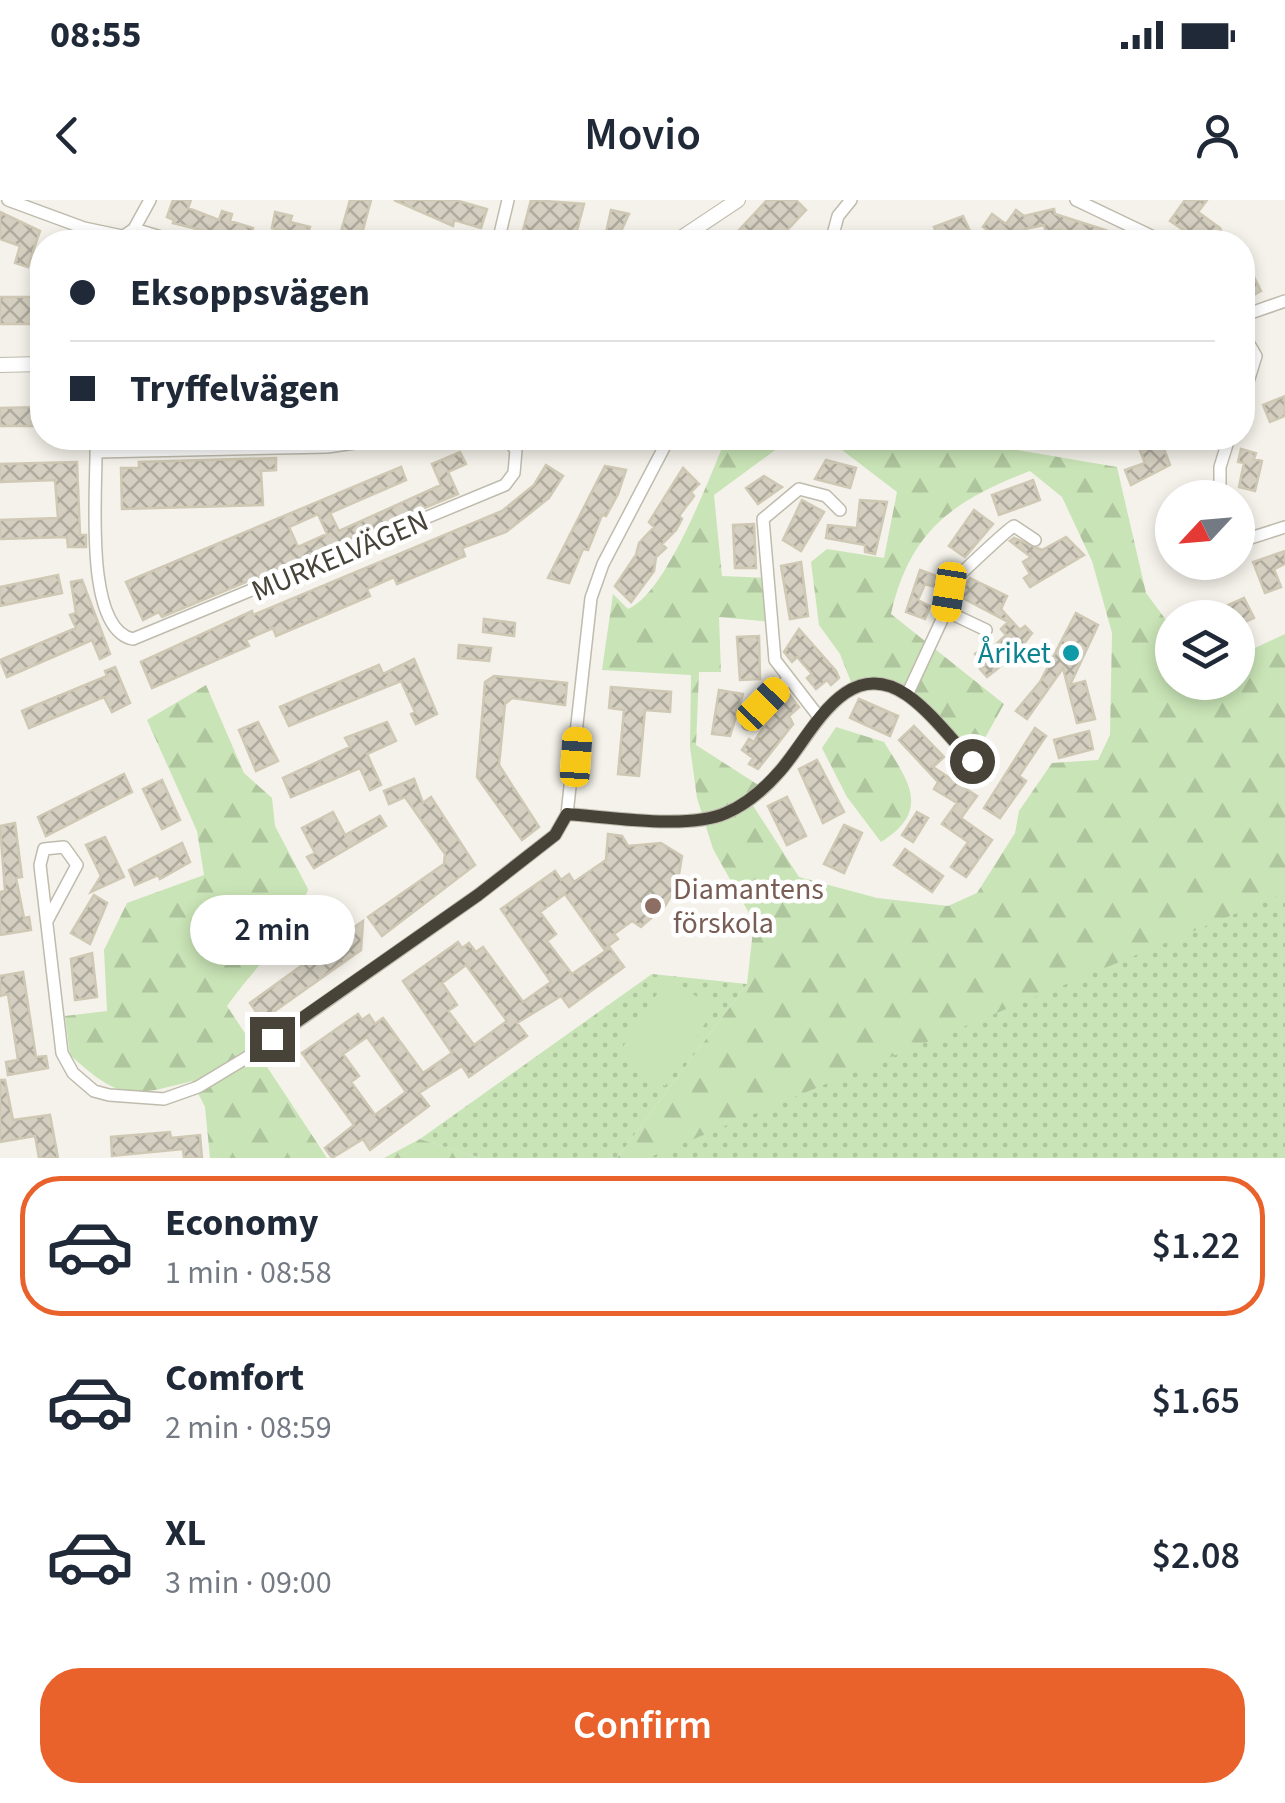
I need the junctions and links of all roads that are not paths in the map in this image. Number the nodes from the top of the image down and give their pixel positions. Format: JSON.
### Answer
{"nodes":[{"id":1,"x":8,"y":200,"type":"edge"},
{"id":2,"x":150,"y":200,"type":"edge"},
{"id":3,"x":508,"y":200,"type":"edge"},
{"id":4,"x":738,"y":200,"type":"edge"},
{"id":5,"x":851,"y":200,"type":"edge"},
{"id":6,"x":1076,"y":200,"type":"edge"},
{"id":7,"x":134,"y":229,"type":"joint"},
{"id":8,"x":91,"y":230,"type":"edge"},
{"id":9,"x":137,"y":230,"type":"edge"},
{"id":10,"x":501,"y":230,"type":"edge"},
{"id":11,"x":693,"y":230,"type":"edge"},
{"id":12,"x":834,"y":230,"type":"edge"},
{"id":13,"x":1139,"y":230,"type":"edge"},
{"id":14,"x":1285,"y":301,"type":"edge"},
{"id":15,"x":1255,"y":311,"type":"edge"},
{"id":16,"x":30,"y":364,"type":"edge"},
{"id":17,"x":0,"y":365,"type":"edge"},
{"id":18,"x":189,"y":450,"type":"edge"},
{"id":19,"x":516,"y":450,"type":"edge"},
{"id":20,"x":663,"y":450,"type":"edge"},
{"id":21,"x":1225,"y":450,"type":"edge"},
{"id":22,"x":97,"y":452,"type":"joint"},
{"id":23,"x":1220,"y":480,"type":"edge"},
{"id":24,"x":840,"y":510,"type":"dead end"},
{"id":25,"x":1285,"y":527,"type":"edge"},
{"id":26,"x":1255,"y":537,"type":"edge"},
{"id":27,"x":1035,"y":540,"type":"dead end"},
{"id":28,"x":946,"y":612,"type":"junction"},
{"id":29,"x":986,"y":630,"type":"dead end"},
{"id":30,"x":788,"y":679,"type":"junction"},
{"id":31,"x":906,"y":694,"type":"junction"},
{"id":32,"x":818,"y":717,"type":"junction"},
{"id":33,"x":748,"y":724,"type":"dead end"},
{"id":34,"x":972,"y":761,"type":"dead end"},
{"id":35,"x":567,"y":814,"type":"junction"},
{"id":36,"x":47,"y":922,"type":"junction"}],
"edges":[{"from":1,"to":8,"type":"street"},
{"from":2,"to":7,"type":"street"},
{"from":3,"to":10,"type":"street"},
{"from":4,"to":11,"type":"street"},
{"from":5,"to":12,"type":"street"},
{"from":6,"to":13,"type":"street"},
{"from":7,"to":9,"type":"street"},
{"from":14,"to":15,"type":"street"},
{"from":16,"to":17,"type":"street"},
{"from":18,"to":22,"type":"street"},
{"from":19,"to":22,"type":"street","name":"MURKELVÄGEN"},
{"from":20,"to":35,"type":"street"},
{"from":21,"to":23,"type":"street"},
{"from":24,"to":30,"type":"street"},
{"from":25,"to":26,"type":"street"},
{"from":27,"to":28,"type":"street"},
{"from":28,"to":29,"type":"street"},
{"from":28,"to":31,"type":"street"},
{"from":30,"to":32,"type":"street"},
{"from":30,"to":33,"type":"street"},
{"from":31,"to":32,"type":"street"},
{"from":31,"to":34,"type":"street"},
{"from":32,"to":35,"type":"street"},
{"from":35,"to":36,"type":"street"},
{"from":36,"to":36,"type":"street"}]}
